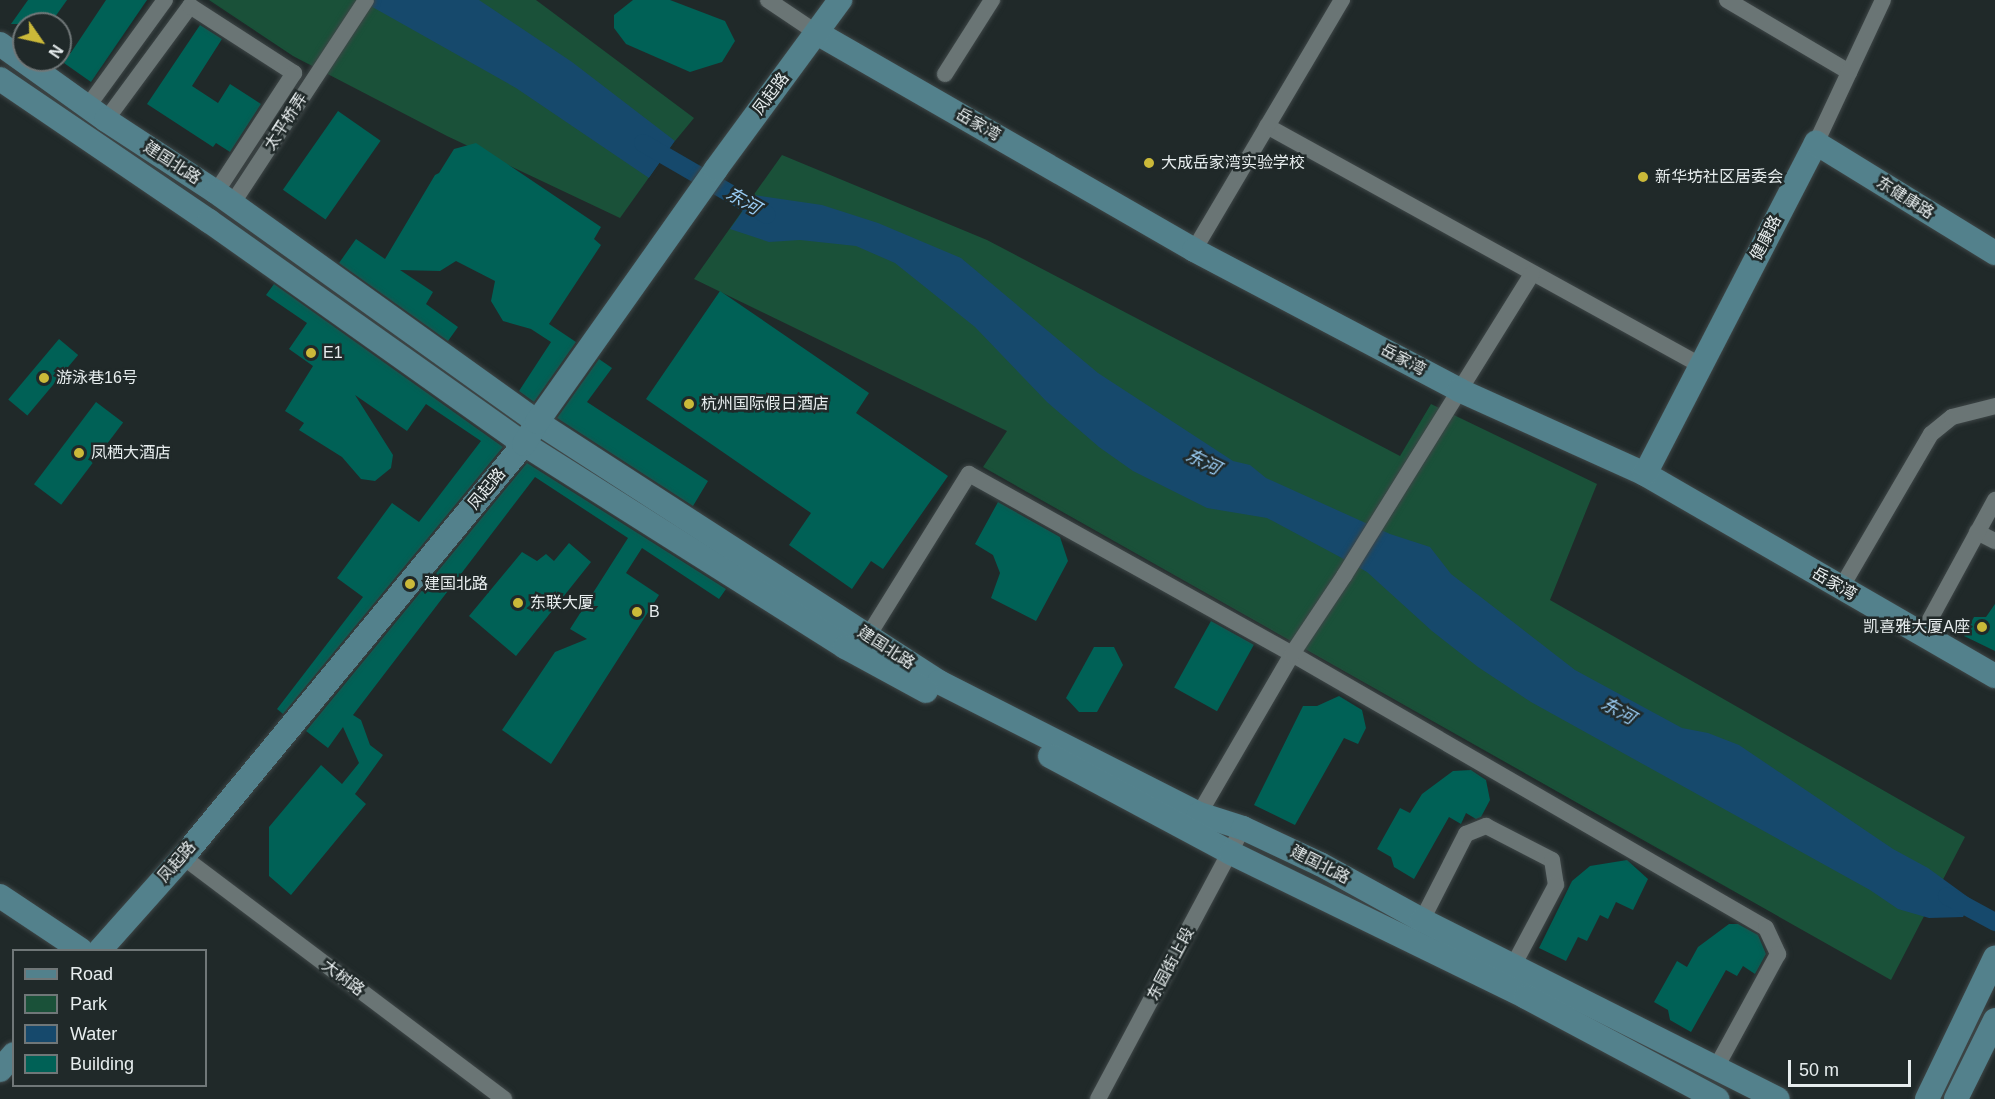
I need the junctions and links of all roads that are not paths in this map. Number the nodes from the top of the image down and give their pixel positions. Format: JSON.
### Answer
{"nodes":[{"id":1,"x":165,"y":0,"type":"edge"},
{"id":2,"x":366,"y":0,"type":"edge"},
{"id":3,"x":768,"y":0,"type":"edge"},
{"id":4,"x":840,"y":0,"type":"edge"},
{"id":5,"x":992,"y":0,"type":"edge"},
{"id":6,"x":1342,"y":0,"type":"edge"},
{"id":7,"x":1727,"y":0,"type":"edge"},
{"id":8,"x":1883,"y":0,"type":"edge"},
{"id":9,"x":817,"y":33,"type":"junction"},
{"id":10,"x":0,"y":44,"type":"edge"},
{"id":11,"x":1849,"y":72,"type":"junction"},
{"id":12,"x":945,"y":74,"type":"dead end"},
{"id":13,"x":0,"y":79,"type":"edge"},
{"id":14,"x":97,"y":113,"type":"junction"},
{"id":15,"x":1268,"y":126,"type":"junction"},
{"id":16,"x":1816,"y":143,"type":"junction"},
{"id":17,"x":224,"y":198,"type":"junction"},
{"id":18,"x":1194,"y":250,"type":"junction"},
{"id":19,"x":1995,"y":253,"type":"edge"},
{"id":20,"x":1532,"y":274,"type":"junction"},
{"id":21,"x":1701,"y":366,"type":"junction"},
{"id":22,"x":1459,"y":390,"type":"junction"},
{"id":23,"x":1995,"y":405,"type":"edge"},
{"id":24,"x":537,"y":422,"type":"junction"},
{"id":25,"x":524,"y":444,"type":"junction"},
{"id":26,"x":1645,"y":474,"type":"junction"},
{"id":27,"x":1995,"y":500,"type":"edge"},
{"id":28,"x":1977,"y":532,"type":"junction"},
{"id":29,"x":1995,"y":541,"type":"edge"},
{"id":30,"x":1841,"y":588,"type":"junction"},
{"id":31,"x":1922,"y":634,"type":"junction"},
{"id":32,"x":868,"y":636,"type":"junction"},
{"id":33,"x":1292,"y":654,"type":"junction"},
{"id":34,"x":1995,"y":676,"type":"edge"},
{"id":35,"x":1199,"y":814,"type":"junction"},
{"id":36,"x":1243,"y":828,"type":"junction"},
{"id":37,"x":1232,"y":853,"type":"junction"},
{"id":38,"x":183,"y":856,"type":"junction"},
{"id":39,"x":0,"y":896,"type":"edge"},
{"id":40,"x":1422,"y":920,"type":"junction"},
{"id":41,"x":78,"y":949,"type":"edge"},
{"id":42,"x":102,"y":949,"type":"edge"},
{"id":43,"x":1995,"y":958,"type":"edge"},
{"id":44,"x":1514,"y":964,"type":"junction"},
{"id":45,"x":1993,"y":1024,"type":"edge"},
{"id":46,"x":12,"y":1056,"type":"edge"},
{"id":47,"x":1717,"y":1066,"type":"junction"},
{"id":48,"x":0,"y":1071,"type":"edge"},
{"id":49,"x":502,"y":1099,"type":"edge"},
{"id":50,"x":1098,"y":1099,"type":"edge"},
{"id":51,"x":1717,"y":1099,"type":"edge"},
{"id":52,"x":1778,"y":1099,"type":"edge"},
{"id":53,"x":1927,"y":1099,"type":"edge"},
{"id":54,"x":1956,"y":1099,"type":"edge"}],
"edges":[{"from":1,"to":14,"type":"street"},
{"from":2,"to":17,"type":"street","name":"太平桥弄"},
{"from":3,"to":9,"type":"street"},
{"from":4,"to":9,"type":"main road","name":"凤起路"},
{"from":5,"to":12,"type":"street"},
{"from":6,"to":15,"type":"street"},
{"from":7,"to":11,"type":"street"},
{"from":8,"to":11,"type":"street","name":"健康路"},
{"from":9,"to":18,"type":"main road","name":"岳家湾"},
{"from":9,"to":24,"type":"main road","name":"凤起路"},
{"from":10,"to":14,"type":"main road","name":"建国北路"},
{"from":11,"to":16,"type":"street","name":"健康路"},
{"from":13,"to":25,"type":"main road","name":"建国北路"},
{"from":14,"to":17,"type":"main road","name":"建国北路"},
{"from":14,"to":17,"type":"street"},
{"from":15,"to":18,"type":"street"},
{"from":15,"to":20,"type":"street"},
{"from":16,"to":19,"type":"main road","name":"东健康路"},
{"from":16,"to":21,"type":"main road","name":"健康路"},
{"from":17,"to":24,"type":"main road","name":"建国北路"},
{"from":18,"to":22,"type":"main road","name":"岳家湾"},
{"from":20,"to":21,"type":"street"},
{"from":20,"to":22,"type":"street"},
{"from":21,"to":26,"type":"main road","name":"健康路"},
{"from":22,"to":26,"type":"main road","name":"岳家湾"},
{"from":22,"to":33,"type":"street"},
{"from":23,"to":30,"type":"street"},
{"from":24,"to":25,"type":"main road","name":"凤起路"},
{"from":24,"to":32,"type":"main road","name":"建国北路"},
{"from":25,"to":37,"type":"main road","name":"建国北路"},
{"from":25,"to":38,"type":"main road","name":"凤起路"},
{"from":26,"to":30,"type":"main road","name":"岳家湾"},
{"from":27,"to":28,"type":"street"},
{"from":28,"to":29,"type":"street"},
{"from":28,"to":31,"type":"street"},
{"from":30,"to":31,"type":"main road","name":"岳家湾"},
{"from":31,"to":34,"type":"main road","name":"岳家湾"},
{"from":32,"to":33,"type":"street"},
{"from":32,"to":35,"type":"main road","name":"建国北路"},
{"from":33,"to":35,"type":"street"},
{"from":33,"to":47,"type":"street"},
{"from":35,"to":36,"type":"main road","name":"建国北路"},
{"from":36,"to":37,"type":"street","name":"东园街上段"},
{"from":36,"to":40,"type":"main road","name":"建国北路"},
{"from":37,"to":50,"type":"street","name":"东园街上段"},
{"from":37,"to":51,"type":"main road","name":"建国北路"},
{"from":38,"to":42,"type":"main road","name":"凤起路"},
{"from":38,"to":49,"type":"street","name":"大树路"},
{"from":39,"to":41,"type":"main road"},
{"from":40,"to":44,"type":"main road","name":"建国北路"},
{"from":40,"to":44,"type":"street"},
{"from":43,"to":53,"type":"main road"},
{"from":44,"to":47,"type":"main road","name":"建国北路"},
{"from":45,"to":54,"type":"main road"},
{"from":46,"to":48,"type":"main road"},
{"from":47,"to":52,"type":"main road","name":"建国北路"}]}
